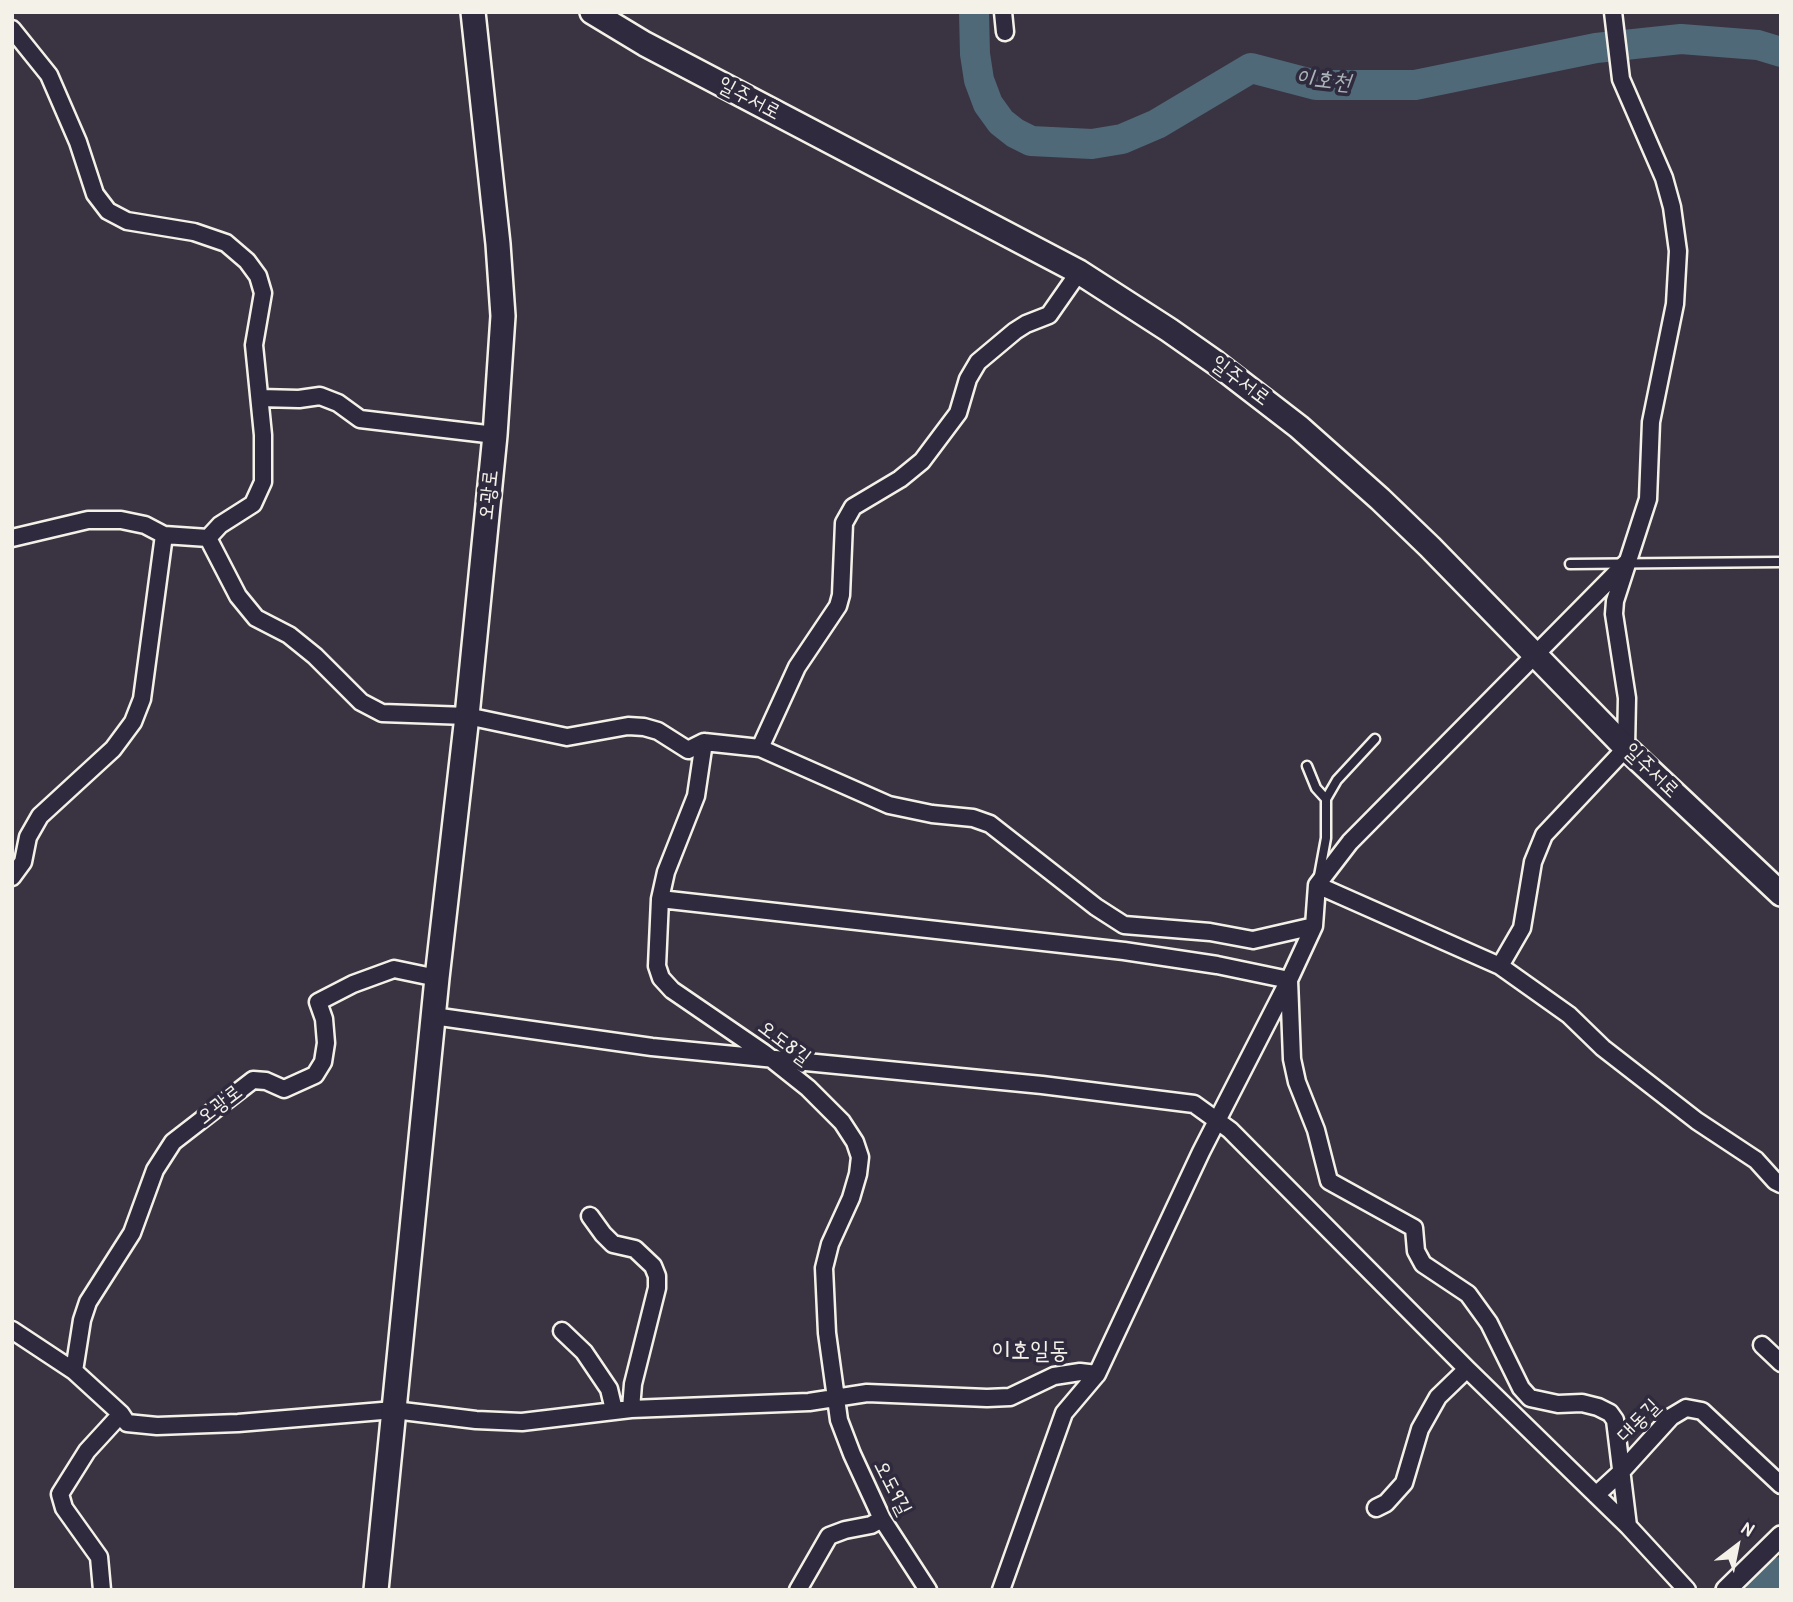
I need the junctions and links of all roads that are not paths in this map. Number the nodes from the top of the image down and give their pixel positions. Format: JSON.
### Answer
{"nodes":[{"id":1,"x":473,"y":12,"type":"edge"},
{"id":2,"x":592,"y":12,"type":"edge"},
{"id":3,"x":1003,"y":12,"type":"edge"},
{"id":4,"x":1613,"y":12,"type":"edge"},
{"id":5,"x":12,"y":29,"type":"edge"},
{"id":6,"x":1005,"y":32,"type":"dead end"},
{"id":7,"x":1079,"y":272,"type":"junction"},
{"id":8,"x":260,"y":398,"type":"junction"},
{"id":9,"x":495,"y":435,"type":"junction"},
{"id":10,"x":164,"y":535,"type":"junction"},
{"id":11,"x":12,"y":538,"type":"edge"},
{"id":12,"x":208,"y":538,"type":"junction"},
{"id":13,"x":1781,"y":562,"type":"edge"},
{"id":14,"x":1626,"y":563,"type":"junction"},
{"id":15,"x":1570,"y":564,"type":"dead end"},
{"id":16,"x":1535,"y":655,"type":"junction"},
{"id":17,"x":467,"y":716,"type":"junction"},
{"id":18,"x":1375,"y":739,"type":"dead end"},
{"id":19,"x":704,"y":742,"type":"junction"},
{"id":20,"x":760,"y":748,"type":"junction"},
{"id":21,"x":1626,"y":748,"type":"junction"},
{"id":22,"x":1307,"y":766,"type":"dead end"},
{"id":23,"x":1326,"y":799,"type":"junction"},
{"id":24,"x":12,"y":877,"type":"edge"},
{"id":25,"x":1317,"y":885,"type":"junction"},
{"id":26,"x":1781,"y":894,"type":"edge"},
{"id":27,"x":660,"y":899,"type":"junction"},
{"id":28,"x":1314,"y":926,"type":"junction"},
{"id":29,"x":1500,"y":966,"type":"junction"},
{"id":30,"x":437,"y":978,"type":"junction"},
{"id":31,"x":1289,"y":980,"type":"junction"},
{"id":32,"x":433,"y":1016,"type":"junction"},
{"id":33,"x":770,"y":1058,"type":"junction"},
{"id":34,"x":1217,"y":1121,"type":"junction"},
{"id":35,"x":1781,"y":1184,"type":"edge"},
{"id":36,"x":590,"y":1216,"type":"dead end"},
{"id":37,"x":12,"y":1330,"type":"edge"},
{"id":38,"x":562,"y":1331,"type":"dead end"},
{"id":39,"x":1762,"y":1345,"type":"dead end"},
{"id":40,"x":1781,"y":1363,"type":"edge"},
{"id":41,"x":1467,"y":1369,"type":"junction"},
{"id":42,"x":74,"y":1371,"type":"junction"},
{"id":43,"x":1097,"y":1374,"type":"junction"},
{"id":44,"x":1527,"y":1395,"type":"junction"},
{"id":45,"x":837,"y":1397,"type":"junction"},
{"id":46,"x":623,"y":1409,"type":"junction"},
{"id":47,"x":394,"y":1410,"type":"junction"},
{"id":48,"x":1512,"y":1413,"type":"junction"},
{"id":49,"x":121,"y":1414,"type":"junction"},
{"id":50,"x":1620,"y":1472,"type":"junction"},
{"id":51,"x":1781,"y":1485,"type":"edge"},
{"id":52,"x":1596,"y":1495,"type":"junction"},
{"id":53,"x":1377,"y":1508,"type":"dead end"},
{"id":54,"x":882,"y":1519,"type":"junction"},
{"id":55,"x":1628,"y":1527,"type":"junction"},
{"id":56,"x":1781,"y":1536,"type":"edge"},
{"id":57,"x":102,"y":1590,"type":"edge"},
{"id":58,"x":376,"y":1590,"type":"edge"},
{"id":59,"x":798,"y":1590,"type":"edge"},
{"id":60,"x":928,"y":1590,"type":"edge"},
{"id":61,"x":1001,"y":1590,"type":"edge"},
{"id":62,"x":1687,"y":1590,"type":"edge"},
{"id":63,"x":1726,"y":1590,"type":"edge"}],
"edges":[{"from":1,"to":9,"type":"main road","name":"오광로"},
{"from":2,"to":7,"type":"main road","name":"일주서로"},
{"from":3,"to":6,"type":"street"},
{"from":4,"to":14,"type":"street"},
{"from":5,"to":8,"type":"street"},
{"from":7,"to":16,"type":"main road","name":"일주서로"},
{"from":7,"to":20,"type":"street"},
{"from":8,"to":9,"type":"street"},
{"from":8,"to":12,"type":"street"},
{"from":9,"to":17,"type":"main road","name":"오광로"},
{"from":10,"to":11,"type":"street"},
{"from":10,"to":12,"type":"street"},
{"from":10,"to":24,"type":"street"},
{"from":12,"to":17,"type":"street"},
{"from":13,"to":14,"type":"lane"},
{"from":14,"to":15,"type":"lane"},
{"from":14,"to":16,"type":"street"},
{"from":14,"to":21,"type":"street"},
{"from":16,"to":21,"type":"main road","name":"일주서로"},
{"from":16,"to":25,"type":"street"},
{"from":17,"to":19,"type":"street"},
{"from":17,"to":30,"type":"main road","name":"오광로"},
{"from":18,"to":23,"type":"lane"},
{"from":19,"to":20,"type":"street"},
{"from":19,"to":27,"type":"street","name":"오도8길"},
{"from":20,"to":28,"type":"street"},
{"from":21,"to":26,"type":"main road","name":"일주서로"},
{"from":21,"to":29,"type":"street"},
{"from":22,"to":23,"type":"lane"},
{"from":23,"to":25,"type":"lane"},
{"from":25,"to":28,"type":"street"},
{"from":25,"to":29,"type":"street"},
{"from":27,"to":31,"type":"street"},
{"from":27,"to":33,"type":"street","name":"오도8길"},
{"from":28,"to":31,"type":"street"},
{"from":29,"to":35,"type":"street"},
{"from":30,"to":32,"type":"main road","name":"오광로"},
{"from":30,"to":42,"type":"street","name":"오광로"},
{"from":31,"to":34,"type":"street"},
{"from":31,"to":44,"type":"street"},
{"from":32,"to":33,"type":"street"},
{"from":32,"to":47,"type":"main road","name":"오광로"},
{"from":33,"to":34,"type":"street"},
{"from":33,"to":45,"type":"street","name":"오도8길"},
{"from":34,"to":41,"type":"street"},
{"from":34,"to":43,"type":"street"},
{"from":36,"to":46,"type":"street"},
{"from":37,"to":42,"type":"street"},
{"from":38,"to":46,"type":"street"},
{"from":39,"to":40,"type":"street"},
{"from":41,"to":48,"type":"street"},
{"from":41,"to":53,"type":"street"},
{"from":42,"to":49,"type":"street"},
{"from":43,"to":45,"type":"street"},
{"from":43,"to":61,"type":"street"},
{"from":44,"to":48,"type":"street"},
{"from":44,"to":50,"type":"street"},
{"from":45,"to":46,"type":"street"},
{"from":45,"to":54,"type":"street","name":"오도9길"},
{"from":46,"to":47,"type":"street"},
{"from":47,"to":49,"type":"street"},
{"from":47,"to":58,"type":"main road","name":"오광로"},
{"from":48,"to":52,"type":"street"},
{"from":49,"to":57,"type":"street"},
{"from":50,"to":51,"type":"street","name":"대동길"},
{"from":50,"to":52,"type":"street","name":"대동길"},
{"from":50,"to":55,"type":"street"},
{"from":52,"to":55,"type":"street"},
{"from":54,"to":59,"type":"street"},
{"from":54,"to":60,"type":"street","name":"오도9길"},
{"from":55,"to":62,"type":"street"},
{"from":56,"to":63,"type":"street"}]}
